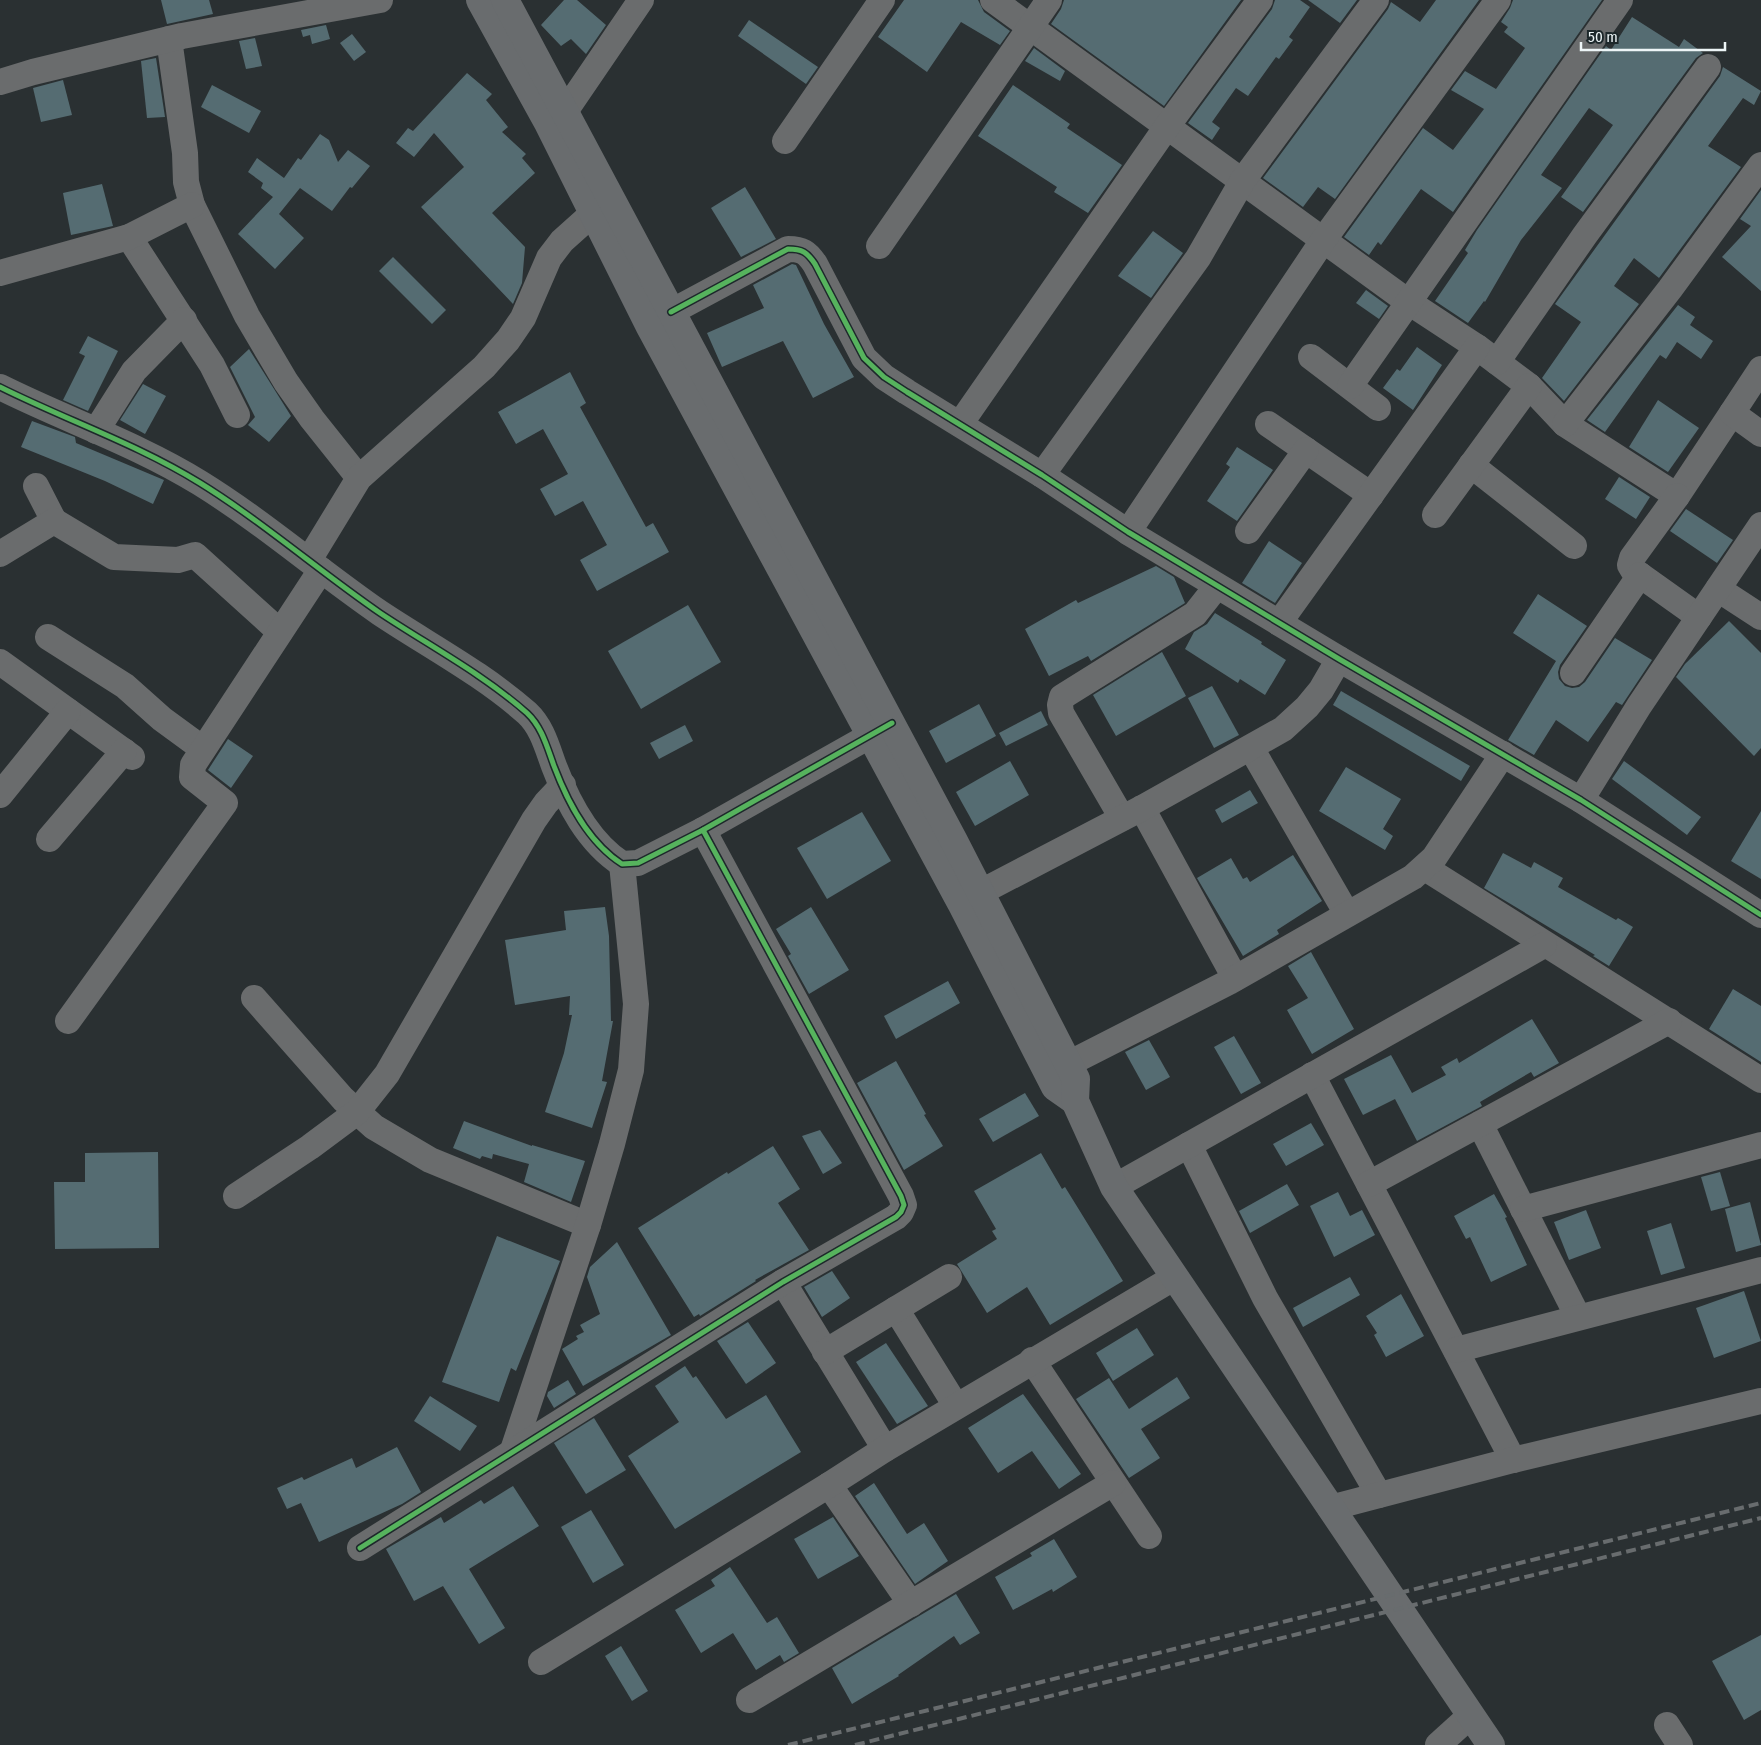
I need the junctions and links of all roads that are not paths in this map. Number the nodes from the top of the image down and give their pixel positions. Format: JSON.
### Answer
{"nodes":[{"id":1,"x":380,"y":0,"type":"edge"},
{"id":2,"x":480,"y":0,"type":"edge"},
{"id":3,"x":505,"y":0,"type":"edge"},
{"id":4,"x":641,"y":0,"type":"edge"},
{"id":5,"x":882,"y":0,"type":"edge"},
{"id":6,"x":993,"y":0,"type":"edge"},
{"id":7,"x":1049,"y":0,"type":"edge"},
{"id":8,"x":1260,"y":0,"type":"edge"},
{"id":9,"x":1376,"y":0,"type":"edge"},
{"id":10,"x":1498,"y":0,"type":"edge"},
{"id":11,"x":1620,"y":0,"type":"edge"},
{"id":12,"x":1030,"y":26,"type":"junction"},
{"id":13,"x":169,"y":39,"type":"junction"},
{"id":14,"x":1708,"y":67,"type":"dead end"},
{"id":15,"x":2,"y":75,"type":"edge"},
{"id":16,"x":564,"y":113,"type":"junction"},
{"id":17,"x":1168,"y":125,"type":"junction"},
{"id":18,"x":785,"y":141,"type":"dead end"},
{"id":19,"x":1761,"y":165,"type":"edge"},
{"id":20,"x":1243,"y":180,"type":"junction"},
{"id":21,"x":192,"y":205,"type":"junction"},
{"id":22,"x":601,"y":206,"type":"junction"},
{"id":23,"x":129,"y":237,"type":"junction"},
{"id":24,"x":1324,"y":239,"type":"junction"},
{"id":25,"x":879,"y":246,"type":"dead end"},
{"id":26,"x":0,"y":273,"type":"edge"},
{"id":27,"x":1407,"y":301,"type":"junction"},
{"id":28,"x":671,"y":312,"type":"junction"},
{"id":29,"x":184,"y":320,"type":"junction"},
{"id":30,"x":1487,"y":354,"type":"junction"},
{"id":31,"x":1311,"y":357,"type":"dead end"},
{"id":32,"x":1761,"y":369,"type":"edge"},
{"id":33,"x":1350,"y":386,"type":"junction"},
{"id":34,"x":1529,"y":386,"type":"junction"},
{"id":35,"x":0,"y":387,"type":"edge"},
{"id":36,"x":1378,"y":408,"type":"dead end"},
{"id":37,"x":1732,"y":413,"type":"junction"},
{"id":38,"x":237,"y":414,"type":"dead end"},
{"id":39,"x":960,"y":424,"type":"junction"},
{"id":40,"x":1268,"y":424,"type":"dead end"},
{"id":41,"x":1565,"y":424,"type":"junction"},
{"id":42,"x":96,"y":431,"type":"junction"},
{"id":43,"x":1761,"y":434,"type":"edge"},
{"id":44,"x":1306,"y":450,"type":"junction"},
{"id":45,"x":1471,"y":465,"type":"junction"},
{"id":46,"x":1042,"y":475,"type":"junction"},
{"id":47,"x":359,"y":478,"type":"junction"},
{"id":48,"x":36,"y":486,"type":"dead end"},
{"id":49,"x":1371,"y":495,"type":"junction"},
{"id":50,"x":1677,"y":496,"type":"junction"},
{"id":51,"x":1434,"y":514,"type":"dead end"},
{"id":52,"x":54,"y":521,"type":"junction"},
{"id":53,"x":1761,"y":525,"type":"edge"},
{"id":54,"x":1248,"y":531,"type":"dead end"},
{"id":55,"x":1128,"y":532,"type":"junction"},
{"id":56,"x":1574,"y":546,"type":"dead end"},
{"id":57,"x":0,"y":554,"type":"edge"},
{"id":58,"x":315,"y":565,"type":"junction"},
{"id":59,"x":1640,"y":575,"type":"junction"},
{"id":60,"x":1217,"y":586,"type":"junction"},
{"id":61,"x":1718,"y":589,"type":"junction"},
{"id":62,"x":1699,"y":617,"type":"junction"},
{"id":63,"x":1761,"y":617,"type":"edge"},
{"id":64,"x":1279,"y":623,"type":"junction"},
{"id":65,"x":280,"y":632,"type":"junction"},
{"id":66,"x":48,"y":636,"type":"dead end"},
{"id":67,"x":1339,"y":659,"type":"junction"},
{"id":68,"x":0,"y":662,"type":"edge"},
{"id":69,"x":1573,"y":673,"type":"dead end"},
{"id":70,"x":68,"y":711,"type":"junction"},
{"id":71,"x":881,"y":730,"type":"junction"},
{"id":72,"x":1251,"y":748,"type":"junction"},
{"id":73,"x":1503,"y":754,"type":"junction"},
{"id":74,"x":198,"y":757,"type":"junction"},
{"id":75,"x":563,"y":785,"type":"junction"},
{"id":76,"x":0,"y":795,"type":"edge"},
{"id":77,"x":1581,"y":800,"type":"junction"},
{"id":78,"x":1132,"y":813,"type":"junction"},
{"id":79,"x":703,"y":830,"type":"junction"},
{"id":80,"x":49,"y":839,"type":"dead end"},
{"id":81,"x":622,"y":864,"type":"junction"},
{"id":82,"x":1425,"y":868,"type":"junction"},
{"id":83,"x":981,"y":892,"type":"junction"},
{"id":84,"x":1758,"y":907,"type":"edge"},
{"id":85,"x":1347,"y":914,"type":"junction"},
{"id":86,"x":1544,"y":945,"type":"junction"},
{"id":87,"x":1235,"y":978,"type":"junction"},
{"id":88,"x":254,"y":998,"type":"dead end"},
{"id":89,"x":68,"y":1021,"type":"dead end"},
{"id":90,"x":1669,"y":1021,"type":"junction"},
{"id":91,"x":1068,"y":1064,"type":"junction"},
{"id":92,"x":1312,"y":1075,"type":"junction"},
{"id":93,"x":1761,"y":1080,"type":"edge"},
{"id":94,"x":1075,"y":1102,"type":"junction"},
{"id":95,"x":357,"y":1112,"type":"junction"},
{"id":96,"x":1480,"y":1124,"type":"junction"},
{"id":97,"x":1188,"y":1145,"type":"junction"},
{"id":98,"x":1761,"y":1146,"type":"edge"},
{"id":99,"x":1369,"y":1184,"type":"junction"},
{"id":100,"x":1114,"y":1187,"type":"junction"},
{"id":101,"x":236,"y":1196,"type":"dead end"},
{"id":102,"x":1523,"y":1209,"type":"junction"},
{"id":103,"x":588,"y":1225,"type":"junction"},
{"id":104,"x":1761,"y":1270,"type":"edge"},
{"id":105,"x":1175,"y":1277,"type":"junction"},
{"id":106,"x":949,"y":1278,"type":"dead end"},
{"id":107,"x":782,"y":1282,"type":"junction"},
{"id":108,"x":896,"y":1309,"type":"junction"},
{"id":109,"x":1578,"y":1317,"type":"junction"},
{"id":110,"x":1456,"y":1350,"type":"junction"},
{"id":111,"x":826,"y":1352,"type":"junction"},
{"id":112,"x":1032,"y":1360,"type":"junction"},
{"id":113,"x":1761,"y":1401,"type":"edge"},
{"id":114,"x":956,"y":1406,"type":"junction"},
{"id":115,"x":884,"y":1449,"type":"junction"},
{"id":116,"x":513,"y":1450,"type":"junction"},
{"id":117,"x":1513,"y":1460,"type":"junction"},
{"id":118,"x":1113,"y":1482,"type":"junction"},
{"id":119,"x":829,"y":1486,"type":"junction"},
{"id":120,"x":1379,"y":1495,"type":"junction"},
{"id":121,"x":1330,"y":1508,"type":"junction"},
{"id":122,"x":1149,"y":1536,"type":"dead end"},
{"id":123,"x":360,"y":1548,"type":"dead end"},
{"id":124,"x":911,"y":1604,"type":"junction"},
{"id":125,"x":541,"y":1662,"type":"dead end"},
{"id":126,"x":749,"y":1700,"type":"dead end"},
{"id":127,"x":1470,"y":1716,"type":"junction"},
{"id":128,"x":1438,"y":1745,"type":"edge"},
{"id":129,"x":1491,"y":1745,"type":"edge"}],
"edges":[{"from":1,"to":13,"type":"street"},
{"from":2,"to":22,"type":"main road"},
{"from":3,"to":16,"type":"main road"},
{"from":4,"to":16,"type":"street"},
{"from":5,"to":18,"type":"street"},
{"from":6,"to":12,"type":"street"},
{"from":7,"to":12,"type":"street"},
{"from":8,"to":17,"type":"street"},
{"from":9,"to":20,"type":"street"},
{"from":10,"to":24,"type":"street"},
{"from":11,"to":27,"type":"street"},
{"from":12,"to":17,"type":"street"},
{"from":12,"to":25,"type":"street"},
{"from":13,"to":15,"type":"street"},
{"from":13,"to":21,"type":"street"},
{"from":14,"to":30,"type":"street"},
{"from":16,"to":22,"type":"main road"},
{"from":17,"to":20,"type":"street"},
{"from":17,"to":39,"type":"street"},
{"from":19,"to":41,"type":"street"},
{"from":20,"to":24,"type":"street"},
{"from":20,"to":46,"type":"street"},
{"from":21,"to":23,"type":"street"},
{"from":21,"to":47,"type":"street"},
{"from":22,"to":28,"type":"main road"},
{"from":22,"to":47,"type":"street"},
{"from":22,"to":71,"type":"main road"},
{"from":23,"to":26,"type":"street"},
{"from":23,"to":29,"type":"street"},
{"from":24,"to":27,"type":"street"},
{"from":24,"to":55,"type":"street"},
{"from":27,"to":30,"type":"street"},
{"from":27,"to":33,"type":"street"},
{"from":28,"to":39,"type":"street"},
{"from":28,"to":71,"type":"main road"},
{"from":29,"to":38,"type":"street"},
{"from":29,"to":42,"type":"street"},
{"from":30,"to":34,"type":"street"},
{"from":30,"to":49,"type":"street"},
{"from":31,"to":33,"type":"street"},
{"from":32,"to":37,"type":"street"},
{"from":33,"to":36,"type":"street"},
{"from":34,"to":41,"type":"street"},
{"from":34,"to":45,"type":"street"},
{"from":35,"to":42,"type":"street"},
{"from":37,"to":43,"type":"street"},
{"from":37,"to":50,"type":"street"},
{"from":39,"to":46,"type":"street"},
{"from":40,"to":44,"type":"street"},
{"from":41,"to":50,"type":"street"},
{"from":42,"to":58,"type":"street"},
{"from":44,"to":49,"type":"street"},
{"from":44,"to":54,"type":"street"},
{"from":45,"to":51,"type":"street"},
{"from":45,"to":56,"type":"street"},
{"from":46,"to":55,"type":"street"},
{"from":47,"to":58,"type":"street"},
{"from":48,"to":52,"type":"street"},
{"from":49,"to":64,"type":"street"},
{"from":50,"to":59,"type":"street"},
{"from":52,"to":57,"type":"street"},
{"from":52,"to":65,"type":"street"},
{"from":53,"to":61,"type":"street"},
{"from":55,"to":60,"type":"street"},
{"from":58,"to":65,"type":"street"},
{"from":58,"to":75,"type":"street"},
{"from":59,"to":62,"type":"street"},
{"from":59,"to":69,"type":"street"},
{"from":60,"to":64,"type":"street"},
{"from":60,"to":78,"type":"street"},
{"from":61,"to":62,"type":"street"},
{"from":61,"to":63,"type":"street"},
{"from":62,"to":77,"type":"street"},
{"from":64,"to":67,"type":"street"},
{"from":65,"to":74,"type":"street"},
{"from":66,"to":74,"type":"street"},
{"from":67,"to":72,"type":"street"},
{"from":67,"to":73,"type":"street"},
{"from":68,"to":70,"type":"street"},
{"from":70,"to":76,"type":"street"},
{"from":70,"to":80,"type":"street"},
{"from":71,"to":79,"type":"street"},
{"from":71,"to":83,"type":"main road"},
{"from":71,"to":94,"type":"main road"},
{"from":72,"to":78,"type":"street"},
{"from":72,"to":85,"type":"street"},
{"from":73,"to":77,"type":"street"},
{"from":73,"to":82,"type":"street"},
{"from":74,"to":89,"type":"street"},
{"from":75,"to":81,"type":"street"},
{"from":75,"to":95,"type":"street"},
{"from":77,"to":84,"type":"street"},
{"from":78,"to":83,"type":"street"},
{"from":78,"to":87,"type":"street"},
{"from":79,"to":81,"type":"street"},
{"from":79,"to":107,"type":"street"},
{"from":81,"to":103,"type":"street"},
{"from":82,"to":85,"type":"street"},
{"from":82,"to":86,"type":"street"},
{"from":83,"to":91,"type":"main road"},
{"from":85,"to":87,"type":"street"},
{"from":86,"to":90,"type":"street"},
{"from":86,"to":92,"type":"street"},
{"from":87,"to":91,"type":"street"},
{"from":88,"to":95,"type":"street"},
{"from":90,"to":93,"type":"street"},
{"from":90,"to":96,"type":"street"},
{"from":91,"to":94,"type":"main road"},
{"from":92,"to":97,"type":"street"},
{"from":92,"to":99,"type":"street"},
{"from":94,"to":100,"type":"main road"},
{"from":95,"to":101,"type":"street"},
{"from":95,"to":103,"type":"street"},
{"from":96,"to":99,"type":"street"},
{"from":96,"to":102,"type":"street"},
{"from":97,"to":100,"type":"street"},
{"from":97,"to":120,"type":"street"},
{"from":98,"to":102,"type":"street"},
{"from":99,"to":110,"type":"street"},
{"from":100,"to":105,"type":"main road"},
{"from":102,"to":109,"type":"street"},
{"from":103,"to":116,"type":"street"},
{"from":104,"to":109,"type":"street"},
{"from":105,"to":112,"type":"street"},
{"from":105,"to":121,"type":"main road"},
{"from":106,"to":108,"type":"street"},
{"from":107,"to":111,"type":"street"},
{"from":107,"to":116,"type":"street"},
{"from":108,"to":111,"type":"street"},
{"from":108,"to":114,"type":"street"},
{"from":109,"to":110,"type":"street"},
{"from":110,"to":117,"type":"street"},
{"from":111,"to":115,"type":"street"},
{"from":112,"to":114,"type":"street"},
{"from":112,"to":118,"type":"street"},
{"from":113,"to":117,"type":"street"},
{"from":114,"to":115,"type":"street"},
{"from":115,"to":119,"type":"street"},
{"from":116,"to":123,"type":"street"},
{"from":117,"to":120,"type":"street"},
{"from":118,"to":122,"type":"street"},
{"from":118,"to":124,"type":"street"},
{"from":119,"to":124,"type":"street"},
{"from":119,"to":125,"type":"street"},
{"from":120,"to":121,"type":"street"},
{"from":121,"to":127,"type":"main road"},
{"from":124,"to":126,"type":"street"},
{"from":127,"to":128,"type":"street"},
{"from":127,"to":129,"type":"main road"}]}
